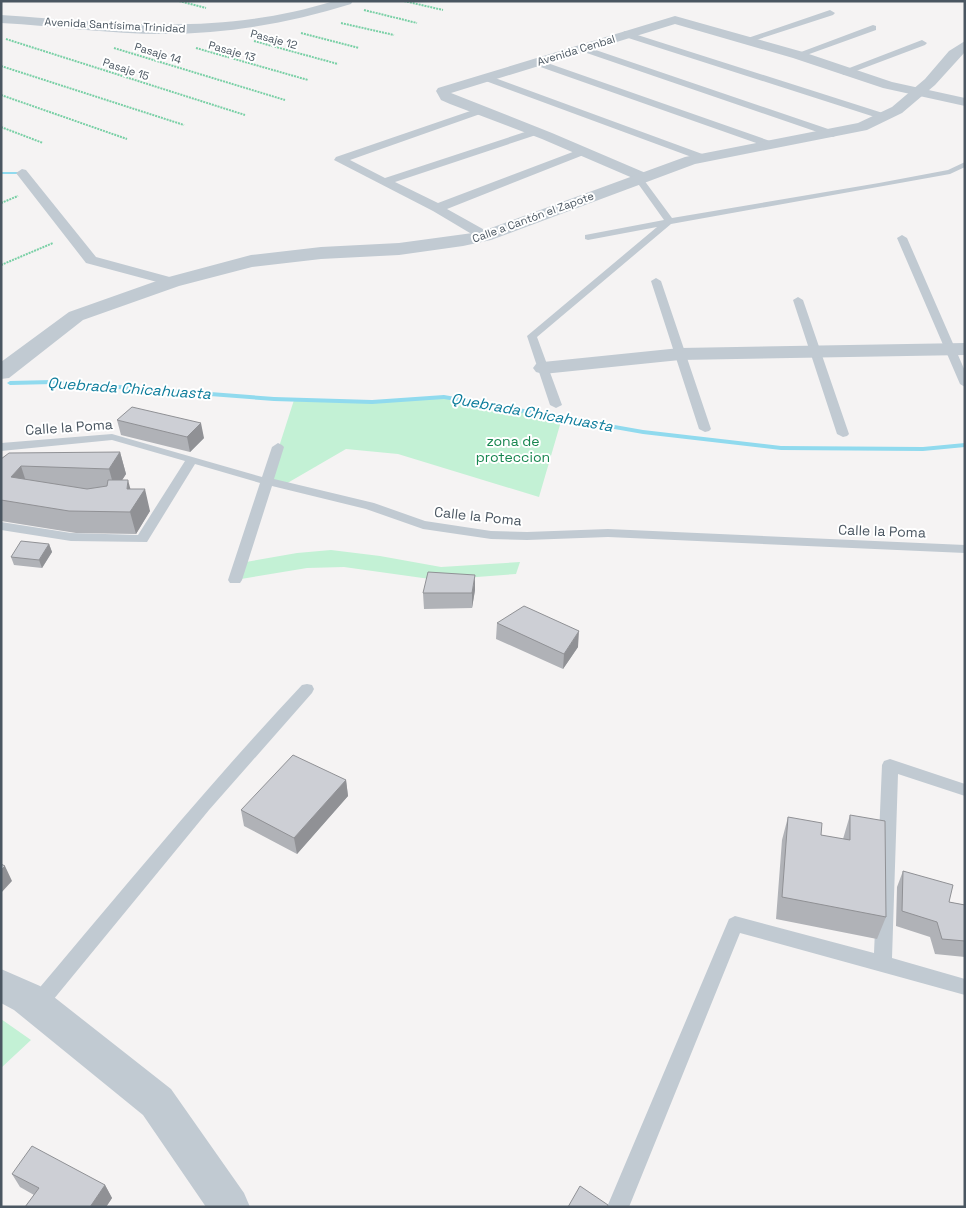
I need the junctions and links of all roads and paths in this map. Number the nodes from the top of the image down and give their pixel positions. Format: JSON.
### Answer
{"nodes":[{"id":1,"x":404,"y":1,"type":"edge"},
{"id":2,"x":343,"y":2,"type":"edge"},
{"id":3,"x":443,"y":10,"type":"dead end"},
{"id":4,"x":830,"y":13,"type":"dead end"},
{"id":5,"x":1,"y":19,"type":"edge"},
{"id":6,"x":417,"y":23,"type":"dead end"},
{"id":7,"x":873,"y":28,"type":"dead end"},
{"id":8,"x":625,"y":34,"type":"junction"},
{"id":9,"x":1,"y":37,"type":"edge"},
{"id":10,"x":747,"y":40,"type":"junction"},
{"id":11,"x":253,"y":41,"type":"dead end"},
{"id":12,"x":922,"y":43,"type":"dead end"},
{"id":13,"x":965,"y":45,"type":"edge"},
{"id":14,"x":109,"y":46,"type":"dead end"},
{"id":15,"x":188,"y":46,"type":"dead end"},
{"id":16,"x":581,"y":48,"type":"junction"},
{"id":17,"x":798,"y":55,"type":"junction"},
{"id":18,"x":536,"y":62,"type":"junction"},
{"id":19,"x":338,"y":64,"type":"dead end"},
{"id":20,"x":1,"y":66,"type":"edge"},
{"id":21,"x":844,"y":72,"type":"junction"},
{"id":22,"x":487,"y":78,"type":"junction"},
{"id":23,"x":308,"y":80,"type":"dead end"},
{"id":24,"x":918,"y":92,"type":"junction"},
{"id":25,"x":1,"y":95,"type":"edge"},
{"id":26,"x":285,"y":100,"type":"dead end"},
{"id":27,"x":965,"y":102,"type":"edge"},
{"id":28,"x":479,"y":111,"type":"junction"},
{"id":29,"x":246,"y":115,"type":"dead end"},
{"id":30,"x":885,"y":117,"type":"junction"},
{"id":31,"x":184,"y":125,"type":"dead end"},
{"id":32,"x":1,"y":127,"type":"edge"},
{"id":33,"x":535,"y":132,"type":"junction"},
{"id":34,"x":833,"y":134,"type":"junction"},
{"id":35,"x":127,"y":139,"type":"dead end"},
{"id":36,"x":43,"y":143,"type":"dead end"},
{"id":37,"x":768,"y":144,"type":"junction"},
{"id":38,"x":582,"y":152,"type":"junction"},
{"id":39,"x":701,"y":157,"type":"junction"},
{"id":40,"x":965,"y":164,"type":"edge"},
{"id":41,"x":22,"y":173,"type":"dead end"},
{"id":42,"x":640,"y":178,"type":"junction"},
{"id":43,"x":384,"y":182,"type":"junction"},
{"id":44,"x":437,"y":208,"type":"junction"},
{"id":45,"x":669,"y":221,"type":"junction"},
{"id":46,"x":72,"y":235,"type":"junction"},
{"id":47,"x":485,"y":236,"type":"junction"},
{"id":48,"x":588,"y":237,"type":"dead end"},
{"id":49,"x":902,"y":238,"type":"dead end"},
{"id":50,"x":1,"y":265,"type":"edge"},
{"id":51,"x":656,"y":281,"type":"dead end"},
{"id":52,"x":172,"y":282,"type":"junction"},
{"id":53,"x":798,"y":300,"type":"dead end"},
{"id":54,"x":957,"y":350,"type":"edge"},
{"id":55,"x":815,"y":352,"type":"junction"},
{"id":56,"x":680,"y":354,"type":"junction"},
{"id":57,"x":543,"y":368,"type":"junction"},
{"id":58,"x":1,"y":373,"type":"edge"},
{"id":59,"x":965,"y":384,"type":"edge"},
{"id":60,"x":556,"y":405,"type":"dead end"},
{"id":61,"x":705,"y":429,"type":"dead end"},
{"id":62,"x":843,"y":434,"type":"dead end"},
{"id":63,"x":1,"y":447,"type":"edge"},
{"id":64,"x":278,"y":447,"type":"dead end"},
{"id":65,"x":192,"y":459,"type":"junction"},
{"id":66,"x":268,"y":481,"type":"junction"},
{"id":67,"x":1,"y":526,"type":"edge"},
{"id":68,"x":965,"y":549,"type":"edge"},
{"id":69,"x":235,"y":580,"type":"dead end"},
{"id":70,"x":307,"y":689,"type":"dead end"},
{"id":71,"x":965,"y":790,"type":"edge"},
{"id":72,"x":883,"y":963,"type":"junction"},
{"id":73,"x":1,"y":985,"type":"edge"},
{"id":74,"x":965,"y":988,"type":"edge"},
{"id":75,"x":37,"y":1006,"type":"junction"},
{"id":76,"x":230,"y":1207,"type":"edge"},
{"id":77,"x":618,"y":1207,"type":"edge"}],
"edges":[{"from":1,"to":3,"type":"path"},
{"from":2,"to":5,"type":"street","name":"Avenida Santísima Trinidad"},
{"from":2,"to":6,"type":"path"},
{"from":4,"to":10,"type":"street"},
{"from":7,"to":17,"type":"street"},
{"from":8,"to":10,"type":"street","name":"Avenida Cenbal"},
{"from":8,"to":16,"type":"street","name":"Avenida Cenbal"},
{"from":8,"to":30,"type":"street"},
{"from":9,"to":29,"type":"path","name":"Pasaje 15"},
{"from":10,"to":17,"type":"street","name":"Avenida Cenbal"},
{"from":11,"to":19,"type":"path","name":"Pasaje 12"},
{"from":12,"to":21,"type":"street"},
{"from":13,"to":24,"type":"street","name":"Calle a Cantón el Zapote"},
{"from":14,"to":26,"type":"path","name":"Pasaje 14"},
{"from":15,"to":23,"type":"path","name":"Pasaje 13"},
{"from":16,"to":18,"type":"street","name":"Avenida Cenbal"},
{"from":16,"to":34,"type":"street"},
{"from":17,"to":21,"type":"street","name":"Avenida Cenbal"},
{"from":18,"to":22,"type":"street","name":"Avenida Cenbal"},
{"from":18,"to":37,"type":"street"},
{"from":20,"to":31,"type":"path"},
{"from":21,"to":24,"type":"street","name":"Avenida Cenbal"},
{"from":22,"to":28,"type":"street","name":"Avenida Cenbal"},
{"from":22,"to":39,"type":"street"},
{"from":24,"to":27,"type":"street","name":"Avenida Cenbal"},
{"from":24,"to":30,"type":"street","name":"Calle a Cantón el Zapote"},
{"from":25,"to":35,"type":"path"},
{"from":28,"to":33,"type":"street","name":"Avenida Cenbal"},
{"from":28,"to":43,"type":"street"},
{"from":30,"to":34,"type":"street","name":"Calle a Cantón el Zapote"},
{"from":32,"to":36,"type":"path"},
{"from":33,"to":38,"type":"street","name":"Avenida Cenbal"},
{"from":33,"to":43,"type":"street"},
{"from":34,"to":37,"type":"street","name":"Calle a Cantón el Zapote"},
{"from":37,"to":39,"type":"street","name":"Calle a Cantón el Zapote"},
{"from":38,"to":42,"type":"street","name":"Avenida Cenbal"},
{"from":38,"to":44,"type":"street"},
{"from":39,"to":42,"type":"street","name":"Calle a Cantón el Zapote"},
{"from":40,"to":45,"type":"lane"},
{"from":41,"to":46,"type":"street"},
{"from":42,"to":45,"type":"lane"},
{"from":42,"to":47,"type":"street","name":"Calle a Cantón el Zapote"},
{"from":43,"to":44,"type":"street"},
{"from":44,"to":47,"type":"street"},
{"from":45,"to":48,"type":"lane"},
{"from":45,"to":57,"type":"lane"},
{"from":46,"to":50,"type":"path"},
{"from":46,"to":52,"type":"street"},
{"from":47,"to":52,"type":"street","name":"Calle a Cantón el Zapote"},
{"from":49,"to":54,"type":"lane"},
{"from":51,"to":56,"type":"lane"},
{"from":52,"to":58,"type":"street","name":"Calle a Cantón el Zapote"},
{"from":53,"to":55,"type":"lane"},
{"from":54,"to":55,"type":"street"},
{"from":54,"to":59,"type":"lane"},
{"from":55,"to":56,"type":"street"},
{"from":55,"to":62,"type":"lane"},
{"from":56,"to":57,"type":"street"},
{"from":56,"to":61,"type":"lane"},
{"from":57,"to":60,"type":"lane"},
{"from":63,"to":65,"type":"lane","name":"Calle la Poma"},
{"from":64,"to":66,"type":"lane"},
{"from":65,"to":66,"type":"lane","name":"Calle la Poma"},
{"from":65,"to":67,"type":"lane"},
{"from":66,"to":68,"type":"lane","name":"Calle la Poma"},
{"from":66,"to":69,"type":"lane"},
{"from":70,"to":75,"type":"lane"},
{"from":71,"to":72,"type":"lane"},
{"from":72,"to":74,"type":"lane"},
{"from":72,"to":77,"type":"lane"},
{"from":73,"to":75,"type":"street"},
{"from":75,"to":76,"type":"street"}]}
